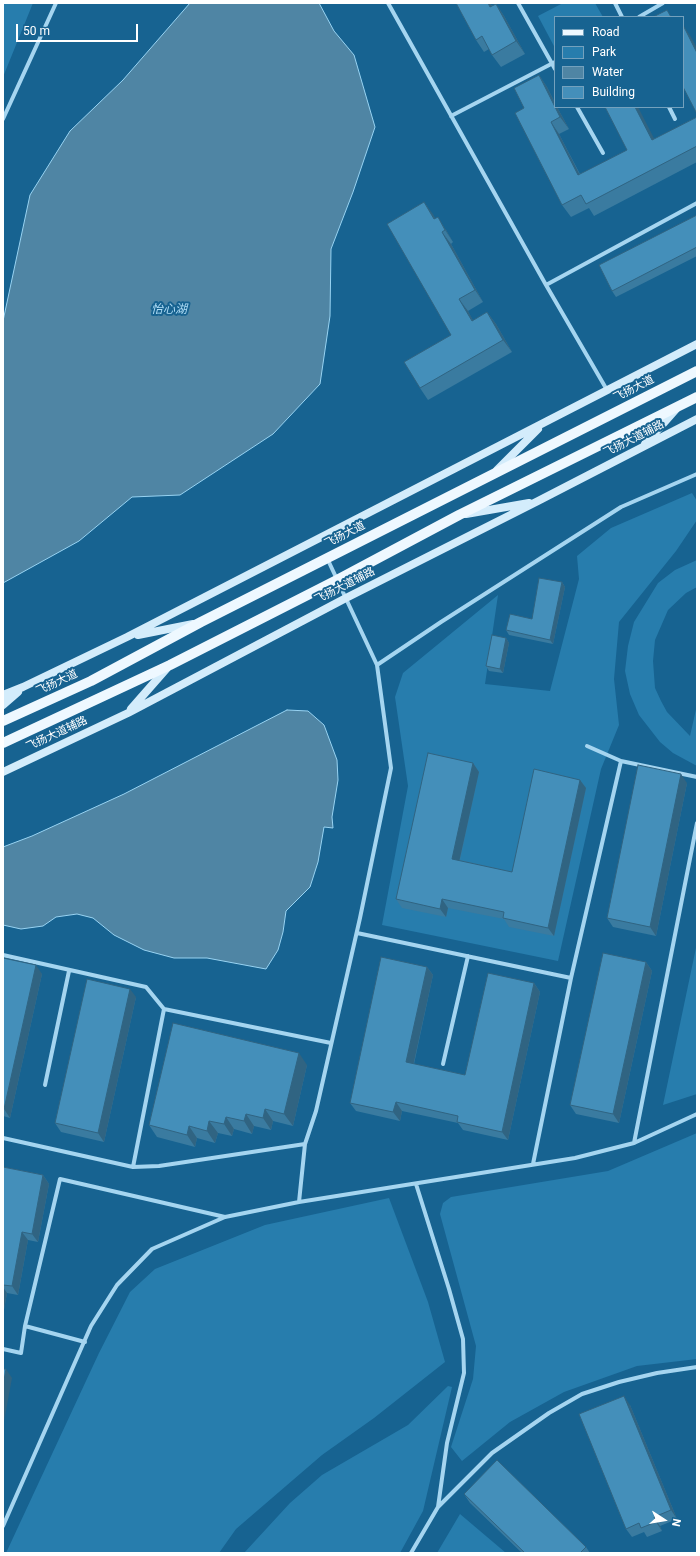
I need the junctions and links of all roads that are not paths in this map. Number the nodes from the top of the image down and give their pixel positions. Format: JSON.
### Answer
{"nodes":[{"id":1,"x":56,"y":3,"type":"edge"},
{"id":2,"x":388,"y":3,"type":"edge"},
{"id":3,"x":518,"y":3,"type":"edge"},
{"id":4,"x":615,"y":3,"type":"edge"},
{"id":5,"x":663,"y":3,"type":"edge"},
{"id":6,"x":622,"y":16,"type":"edge"},
{"id":7,"x":641,"y":16,"type":"edge"},
{"id":8,"x":554,"y":63,"type":"edge"},
{"id":9,"x":578,"y":108,"type":"edge"},
{"id":10,"x":670,"y":108,"type":"edge"},
{"id":11,"x":450,"y":116,"type":"junction"},
{"id":12,"x":3,"y":119,"type":"edge"},
{"id":13,"x":675,"y":119,"type":"dead end"},
{"id":14,"x":603,"y":154,"type":"dead end"},
{"id":15,"x":697,"y":203,"type":"edge"},
{"id":16,"x":546,"y":285,"type":"junction"},
{"id":17,"x":697,"y":344,"type":"edge"},
{"id":18,"x":697,"y":371,"type":"edge"},
{"id":19,"x":608,"y":390,"type":"junction"},
{"id":20,"x":697,"y":397,"type":"edge"},
{"id":21,"x":678,"y":407,"type":"junction"},
{"id":22,"x":697,"y":419,"type":"edge"},
{"id":23,"x":544,"y":422,"type":"junction"},
{"id":24,"x":642,"y":447,"type":"junction"},
{"id":25,"x":493,"y":474,"type":"junction"},
{"id":26,"x":697,"y":474,"type":"edge"},
{"id":27,"x":538,"y":501,"type":"junction"},
{"id":28,"x":459,"y":515,"type":"junction"},
{"id":29,"x":327,"y":558,"type":"junction"},
{"id":30,"x":337,"y":580,"type":"junction"},
{"id":31,"x":346,"y":598,"type":"junction"},
{"id":32,"x":202,"y":622,"type":"junction"},
{"id":33,"x":127,"y":637,"type":"junction"},
{"id":34,"x":170,"y":665,"type":"junction"},
{"id":35,"x":377,"y":665,"type":"junction"},
{"id":36,"x":23,"y":687,"type":"junction"},
{"id":37,"x":3,"y":695,"type":"edge"},
{"id":38,"x":3,"y":705,"type":"edge"},
{"id":39,"x":128,"y":712,"type":"junction"},
{"id":40,"x":3,"y":721,"type":"edge"},
{"id":41,"x":3,"y":743,"type":"edge"},
{"id":42,"x":588,"y":746,"type":"dead end"},
{"id":43,"x":621,"y":762,"type":"junction"},
{"id":44,"x":3,"y":772,"type":"edge"},
{"id":45,"x":697,"y":777,"type":"edge"},
{"id":46,"x":697,"y":823,"type":"edge"},
{"id":47,"x":356,"y":933,"type":"junction"},
{"id":48,"x":3,"y":955,"type":"edge"},
{"id":49,"x":468,"y":956,"type":"junction"},
{"id":50,"x":69,"y":971,"type":"junction"},
{"id":51,"x":571,"y":978,"type":"junction"},
{"id":52,"x":164,"y":1009,"type":"junction"},
{"id":53,"x":331,"y":1043,"type":"junction"},
{"id":54,"x":443,"y":1064,"type":"dead end"},
{"id":55,"x":45,"y":1085,"type":"dead end"},
{"id":56,"x":697,"y":1114,"type":"edge"},
{"id":57,"x":3,"y":1138,"type":"edge"},
{"id":58,"x":634,"y":1143,"type":"junction"},
{"id":59,"x":305,"y":1144,"type":"junction"},
{"id":60,"x":533,"y":1164,"type":"junction"},
{"id":61,"x":133,"y":1167,"type":"junction"},
{"id":62,"x":416,"y":1184,"type":"junction"},
{"id":63,"x":299,"y":1202,"type":"junction"},
{"id":64,"x":225,"y":1217,"type":"junction"},
{"id":65,"x":25,"y":1326,"type":"junction"},
{"id":66,"x":85,"y":1342,"type":"junction"},
{"id":67,"x":3,"y":1349,"type":"edge"},
{"id":68,"x":697,"y":1367,"type":"edge"},
{"id":69,"x":438,"y":1507,"type":"junction"},
{"id":70,"x":3,"y":1526,"type":"edge"},
{"id":71,"x":412,"y":1553,"type":"edge"}],
"edges":[{"from":1,"to":12,"type":"street"},
{"from":2,"to":11,"type":"street"},
{"from":3,"to":8,"type":"street"},
{"from":4,"to":6,"type":"street"},
{"from":5,"to":7,"type":"street"},
{"from":8,"to":11,"type":"street"},
{"from":9,"to":14,"type":"street"},
{"from":10,"to":13,"type":"street"},
{"from":11,"to":16,"type":"street"},
{"from":15,"to":16,"type":"street"},
{"from":16,"to":19,"type":"street"},
{"from":17,"to":19,"type":"street"},
{"from":18,"to":25,"type":"main road","name":"飞扬大道"},
{"from":19,"to":23,"type":"street"},
{"from":20,"to":21,"type":"main road"},
{"from":21,"to":24,"type":"street"},
{"from":21,"to":28,"type":"main road"},
{"from":22,"to":24,"type":"street","name":"飞扬大道辅路"},
{"from":23,"to":25,"type":"street"},
{"from":23,"to":33,"type":"street"},
{"from":24,"to":27,"type":"street","name":"飞扬大道辅路"},
{"from":25,"to":29,"type":"main road","name":"飞扬大道"},
{"from":26,"to":35,"type":"street"},
{"from":27,"to":28,"type":"street"},
{"from":27,"to":31,"type":"street","name":"飞扬大道辅路"},
{"from":28,"to":30,"type":"main road"},
{"from":29,"to":30,"type":"street"},
{"from":29,"to":32,"type":"main road","name":"飞扬大道"},
{"from":30,"to":31,"type":"street"},
{"from":30,"to":34,"type":"main road"},
{"from":31,"to":35,"type":"street"},
{"from":31,"to":39,"type":"street","name":"飞扬大道辅路"},
{"from":32,"to":33,"type":"street"},
{"from":32,"to":40,"type":"main road","name":"飞扬大道"},
{"from":33,"to":36,"type":"street"},
{"from":34,"to":39,"type":"street"},
{"from":34,"to":41,"type":"main road"},
{"from":35,"to":47,"type":"street"},
{"from":36,"to":37,"type":"street"},
{"from":36,"to":38,"type":"street"},
{"from":39,"to":44,"type":"street","name":"飞扬大道辅路"},
{"from":42,"to":43,"type":"street"},
{"from":43,"to":45,"type":"street"},
{"from":43,"to":51,"type":"street"},
{"from":46,"to":58,"type":"street"},
{"from":47,"to":49,"type":"street"},
{"from":47,"to":53,"type":"street"},
{"from":48,"to":50,"type":"street"},
{"from":49,"to":51,"type":"street"},
{"from":49,"to":54,"type":"street"},
{"from":50,"to":52,"type":"street"},
{"from":50,"to":55,"type":"street"},
{"from":51,"to":60,"type":"street"},
{"from":52,"to":53,"type":"street"},
{"from":52,"to":61,"type":"street"},
{"from":53,"to":59,"type":"street"},
{"from":56,"to":58,"type":"street"},
{"from":57,"to":61,"type":"street"},
{"from":58,"to":60,"type":"street"},
{"from":59,"to":61,"type":"street"},
{"from":59,"to":63,"type":"street"},
{"from":60,"to":62,"type":"street"},
{"from":62,"to":63,"type":"street"},
{"from":62,"to":69,"type":"street"},
{"from":63,"to":64,"type":"street"},
{"from":64,"to":65,"type":"street"},
{"from":64,"to":66,"type":"street"},
{"from":65,"to":66,"type":"street"},
{"from":65,"to":67,"type":"street"},
{"from":66,"to":70,"type":"street"},
{"from":68,"to":69,"type":"street"},
{"from":69,"to":71,"type":"street"}]}
